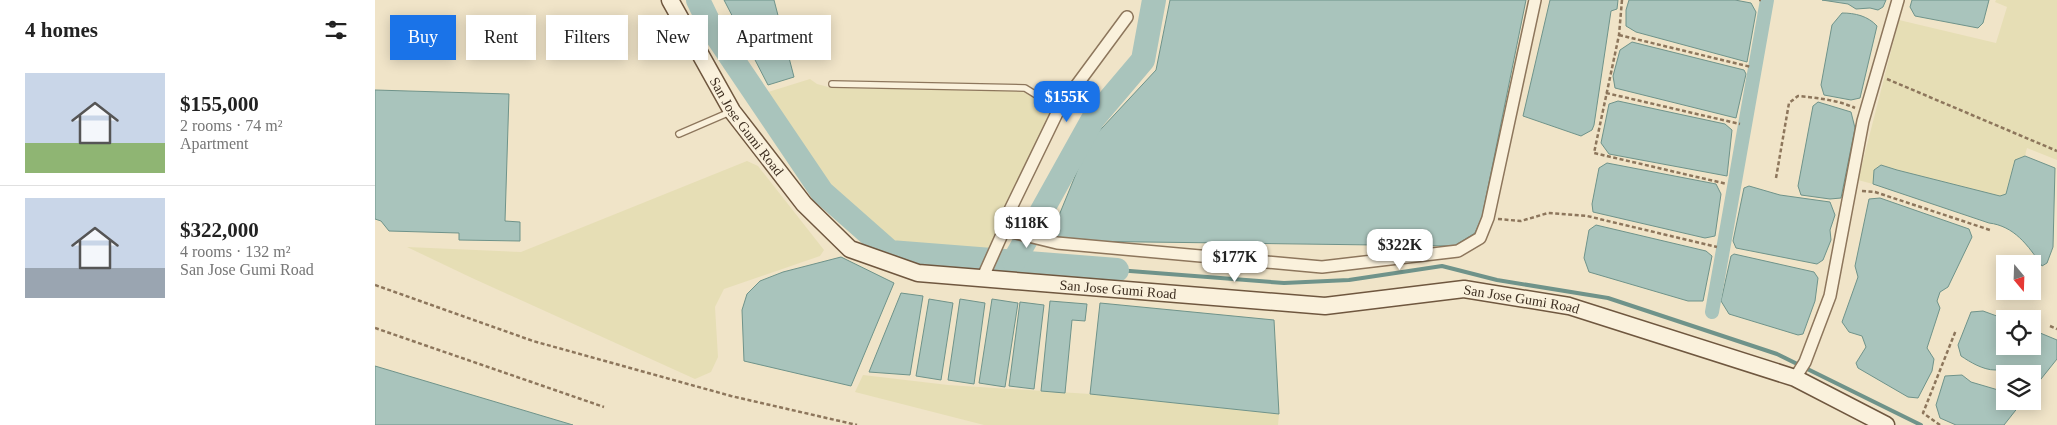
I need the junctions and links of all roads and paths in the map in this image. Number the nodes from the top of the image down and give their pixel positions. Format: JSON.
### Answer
{"nodes":[{"id":1,"x":670,"y":0,"type":"edge"},
{"id":2,"x":1535,"y":0,"type":"edge"},
{"id":3,"x":1622,"y":0,"type":"edge"},
{"id":4,"x":1898,"y":0,"type":"edge"},
{"id":5,"x":1127,"y":17,"type":"dead end"},
{"id":6,"x":1619,"y":36,"type":"junction"},
{"id":7,"x":1751,"y":66,"type":"dead end"},
{"id":8,"x":1877,"y":74,"type":"junction"},
{"id":9,"x":832,"y":84,"type":"dead end"},
{"id":10,"x":1606,"y":93,"type":"junction"},
{"id":11,"x":1059,"y":109,"type":"junction"},
{"id":12,"x":732,"y":111,"type":"junction"},
{"id":13,"x":1862,"y":123,"type":"junction"},
{"id":14,"x":1740,"y":124,"type":"dead end"},
{"id":15,"x":679,"y":134,"type":"dead end"},
{"id":16,"x":2057,"y":151,"type":"edge"},
{"id":17,"x":1776,"y":178,"type":"dead end"},
{"id":18,"x":1727,"y":184,"type":"dead end"},
{"id":19,"x":1851,"y":190,"type":"junction"},
{"id":20,"x":1488,"y":218,"type":"junction"},
{"id":21,"x":1005,"y":230,"type":"junction"},
{"id":22,"x":1990,"y":230,"type":"dead end"},
{"id":23,"x":1717,"y":247,"type":"dead end"},
{"id":24,"x":982,"y":279,"type":"junction"},
{"id":25,"x":375,"y":285,"type":"edge"},
{"id":26,"x":2049,"y":326,"type":"dead end"},
{"id":27,"x":375,"y":328,"type":"edge"},
{"id":28,"x":2057,"y":329,"type":"edge"},
{"id":29,"x":1955,"y":330,"type":"dead end"},
{"id":30,"x":1800,"y":370,"type":"junction"},
{"id":31,"x":604,"y":407,"type":"dead end"},
{"id":32,"x":857,"y":425,"type":"edge"},
{"id":33,"x":1886,"y":425,"type":"edge"},
{"id":34,"x":1939,"y":425,"type":"edge"}],
"edges":[{"from":1,"to":12,"type":"street","name":"San Jose Gumi Road"},
{"from":2,"to":20,"type":"street"},
{"from":3,"to":6,"type":"path"},
{"from":4,"to":8,"type":"street"},
{"from":5,"to":11,"type":"street"},
{"from":6,"to":7,"type":"path"},
{"from":6,"to":10,"type":"path"},
{"from":8,"to":13,"type":"street"},
{"from":8,"to":16,"type":"path"},
{"from":9,"to":11,"type":"lane"},
{"from":10,"to":14,"type":"path"},
{"from":10,"to":18,"type":"path"},
{"from":11,"to":21,"type":"street"},
{"from":12,"to":15,"type":"lane"},
{"from":12,"to":24,"type":"street","name":"San Jose Gumi Road"},
{"from":13,"to":17,"type":"path"},
{"from":13,"to":19,"type":"street"},
{"from":19,"to":22,"type":"path"},
{"from":19,"to":30,"type":"street"},
{"from":20,"to":21,"type":"street"},
{"from":20,"to":23,"type":"path"},
{"from":21,"to":24,"type":"street"},
{"from":24,"to":30,"type":"street","name":"San Jose Gumi Road"},
{"from":25,"to":32,"type":"path"},
{"from":26,"to":28,"type":"path"},
{"from":27,"to":31,"type":"path"},
{"from":29,"to":34,"type":"path"},
{"from":30,"to":33,"type":"street","name":"San Jose Gumi Road"}]}
